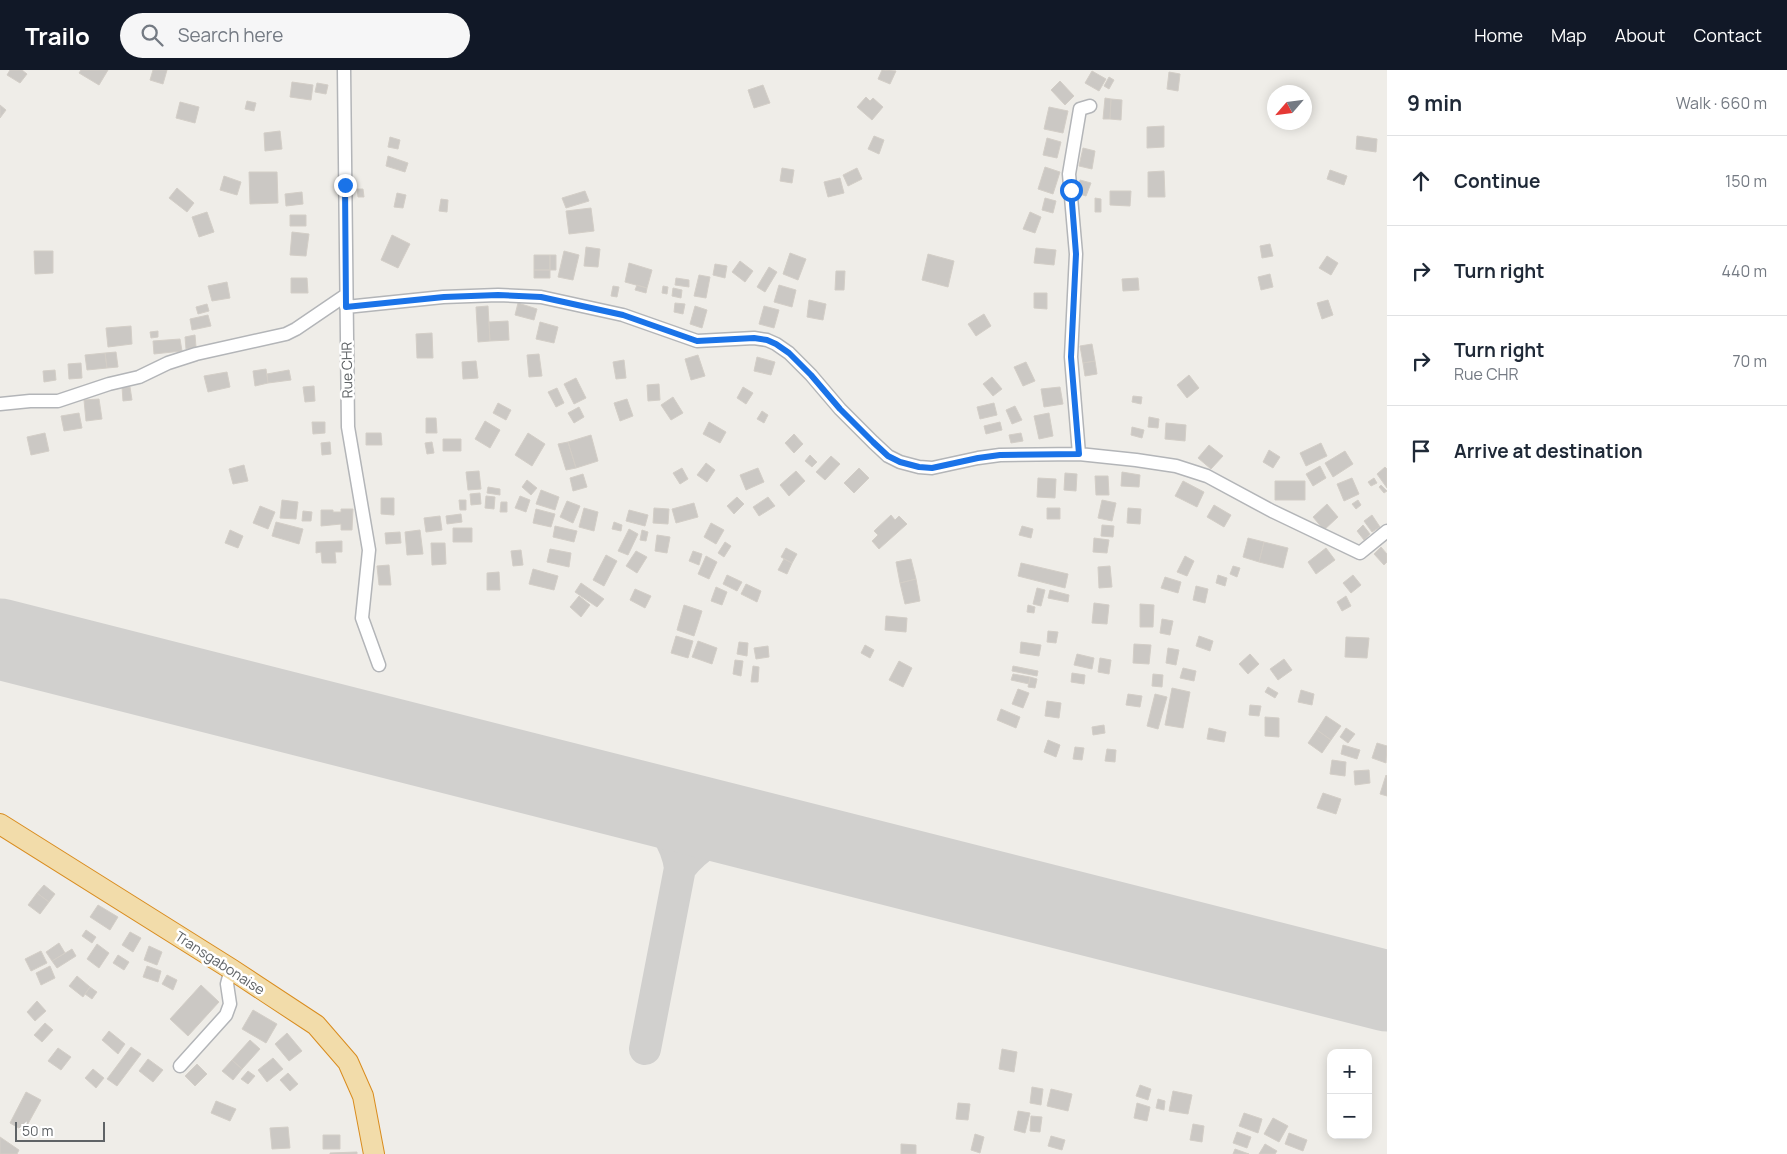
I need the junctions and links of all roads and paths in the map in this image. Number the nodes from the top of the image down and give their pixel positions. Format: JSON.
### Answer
{"nodes":[{"id":1,"x":344,"y":70,"type":"edge"},
{"id":2,"x":1090,"y":106,"type":"dead end"},
{"id":3,"x":346,"y":301,"type":"junction"},
{"id":4,"x":0,"y":404,"type":"edge"},
{"id":5,"x":1079,"y":454,"type":"junction"},
{"id":6,"x":1387,"y":531,"type":"edge"},
{"id":7,"x":378,"y":665,"type":"dead end"},
{"id":8,"x":0,"y":824,"type":"edge"},
{"id":9,"x":231,"y":969,"type":"junction"},
{"id":10,"x":180,"y":1066,"type":"dead end"},
{"id":11,"x":374,"y":1154,"type":"edge"}],
"edges":[{"from":1,"to":3,"type":"street","name":"Rue CHR"},
{"from":2,"to":5,"type":"street"},
{"from":3,"to":4,"type":"street"},
{"from":3,"to":5,"type":"street"},
{"from":3,"to":7,"type":"street","name":"Rue CHR"},
{"from":5,"to":6,"type":"street"},
{"from":8,"to":9,"type":"highway","name":"Transgabonaise"},
{"from":9,"to":10,"type":"street"},
{"from":9,"to":11,"type":"highway","name":"Transgabonaise"}]}
